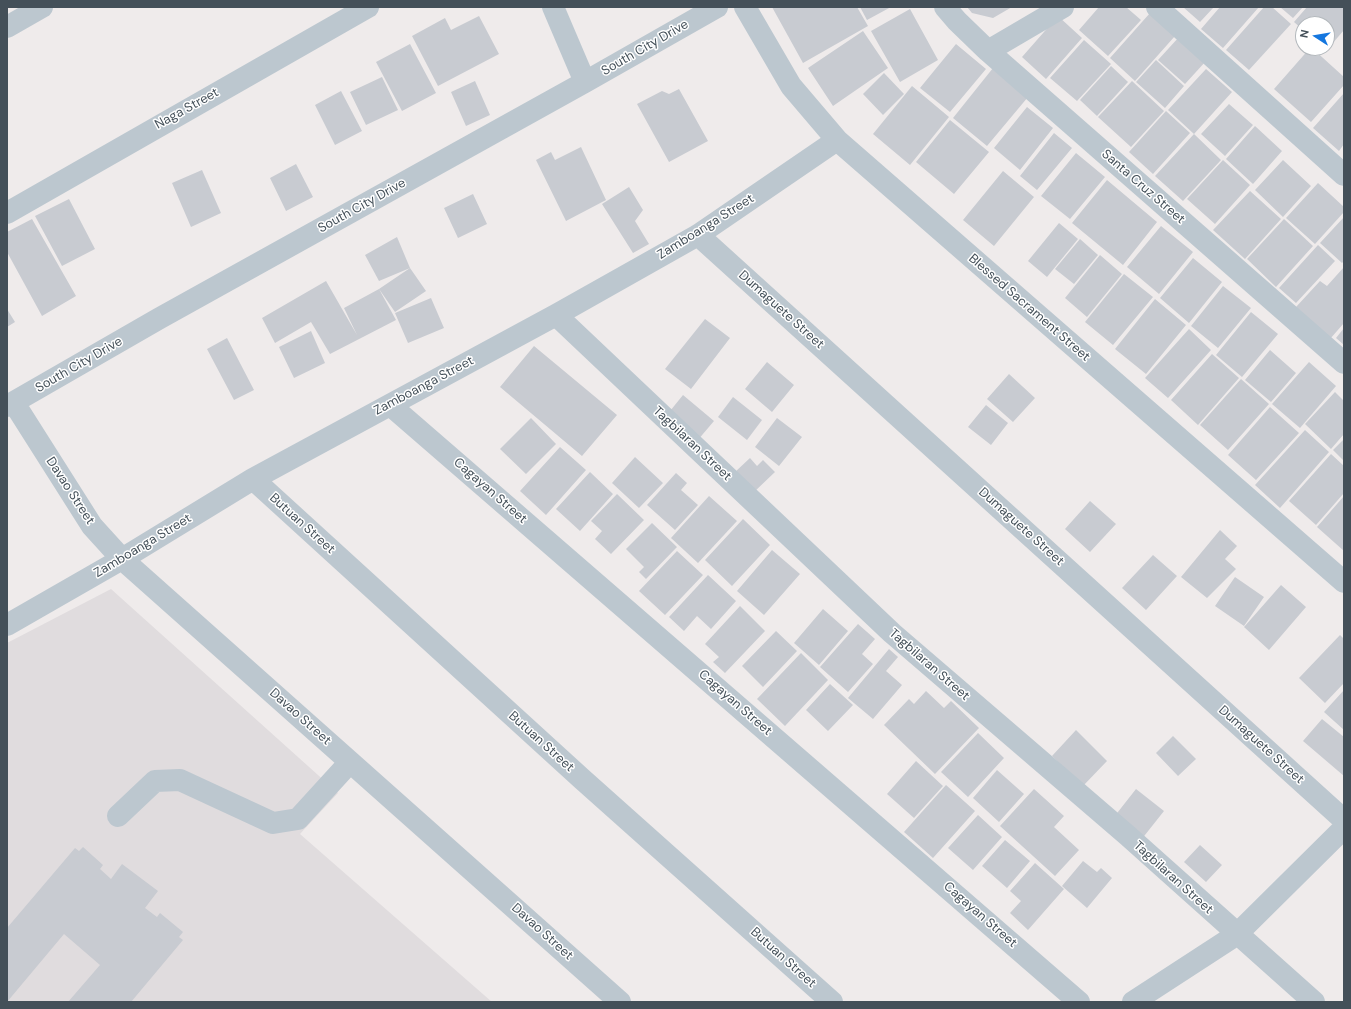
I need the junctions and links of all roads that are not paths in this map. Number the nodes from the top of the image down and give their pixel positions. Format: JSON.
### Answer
{"nodes":[{"id":1,"x":42,"y":7,"type":"edge"},
{"id":2,"x":368,"y":7,"type":"edge"},
{"id":3,"x":553,"y":7,"type":"edge"},
{"id":4,"x":717,"y":7,"type":"edge"},
{"id":5,"x":745,"y":7,"type":"edge"},
{"id":6,"x":945,"y":7,"type":"edge"},
{"id":7,"x":1064,"y":7,"type":"edge"},
{"id":8,"x":1157,"y":7,"type":"edge"},
{"id":9,"x":7,"y":27,"type":"edge"},
{"id":10,"x":988,"y":51,"type":"junction"},
{"id":11,"x":586,"y":82,"type":"junction"},
{"id":12,"x":837,"y":140,"type":"junction"},
{"id":13,"x":1344,"y":175,"type":"edge"},
{"id":14,"x":7,"y":213,"type":"edge"},
{"id":15,"x":698,"y":235,"type":"junction"},
{"id":16,"x":556,"y":315,"type":"junction"},
{"id":17,"x":1344,"y":363,"type":"edge"},
{"id":18,"x":10,"y":404,"type":"edge"},
{"id":19,"x":390,"y":405,"type":"junction"},
{"id":20,"x":253,"y":479,"type":"junction"},
{"id":21,"x":122,"y":559,"type":"junction"},
{"id":22,"x":1344,"y":582,"type":"edge"},
{"id":23,"x":7,"y":625,"type":"edge"},
{"id":24,"x":350,"y":762,"type":"junction"},
{"id":25,"x":118,"y":816,"type":"dead end"},
{"id":26,"x":1344,"y":820,"type":"edge"},
{"id":27,"x":1344,"y":828,"type":"edge"},
{"id":28,"x":1236,"y":935,"type":"junction"},
{"id":29,"x":1137,"y":1001,"type":"edge"},
{"id":30,"x":620,"y":1002,"type":"edge"},
{"id":31,"x":832,"y":1002,"type":"edge"},
{"id":32,"x":1079,"y":1002,"type":"edge"},
{"id":33,"x":1314,"y":1002,"type":"edge"}],
"edges":[{"from":1,"to":9,"type":"street"},
{"from":2,"to":14,"type":"street","name":"Naga Street"},
{"from":3,"to":11,"type":"street"},
{"from":4,"to":11,"type":"street","name":"South City Drive"},
{"from":5,"to":12,"type":"street","name":"Blessed Sacrament Street"},
{"from":6,"to":10,"type":"street","name":"Santa Cruz Street"},
{"from":7,"to":10,"type":"street"},
{"from":8,"to":13,"type":"street"},
{"from":10,"to":17,"type":"street","name":"Santa Cruz Street"},
{"from":11,"to":18,"type":"street","name":"South City Drive"},
{"from":12,"to":15,"type":"street","name":"Zamboanga Street"},
{"from":12,"to":22,"type":"street","name":"Blessed Sacrament Street"},
{"from":15,"to":16,"type":"street","name":"Zamboanga Street"},
{"from":15,"to":26,"type":"street","name":"Dumaguete Street"},
{"from":16,"to":19,"type":"street","name":"Zamboanga Street"},
{"from":16,"to":28,"type":"street","name":"Tagbilaran Street"},
{"from":18,"to":21,"type":"street","name":"Davao Street"},
{"from":19,"to":20,"type":"street","name":"Zamboanga Street"},
{"from":19,"to":32,"type":"street","name":"Cagayan Street"},
{"from":20,"to":21,"type":"street","name":"Zamboanga Street"},
{"from":20,"to":31,"type":"street","name":"Butuan Street"},
{"from":21,"to":23,"type":"street","name":"Zamboanga Street"},
{"from":21,"to":24,"type":"street","name":"Davao Street"},
{"from":24,"to":25,"type":"street"},
{"from":24,"to":30,"type":"street","name":"Davao Street"},
{"from":27,"to":28,"type":"street"},
{"from":28,"to":29,"type":"street"},
{"from":28,"to":33,"type":"street","name":"Tagbilaran Street"}]}
